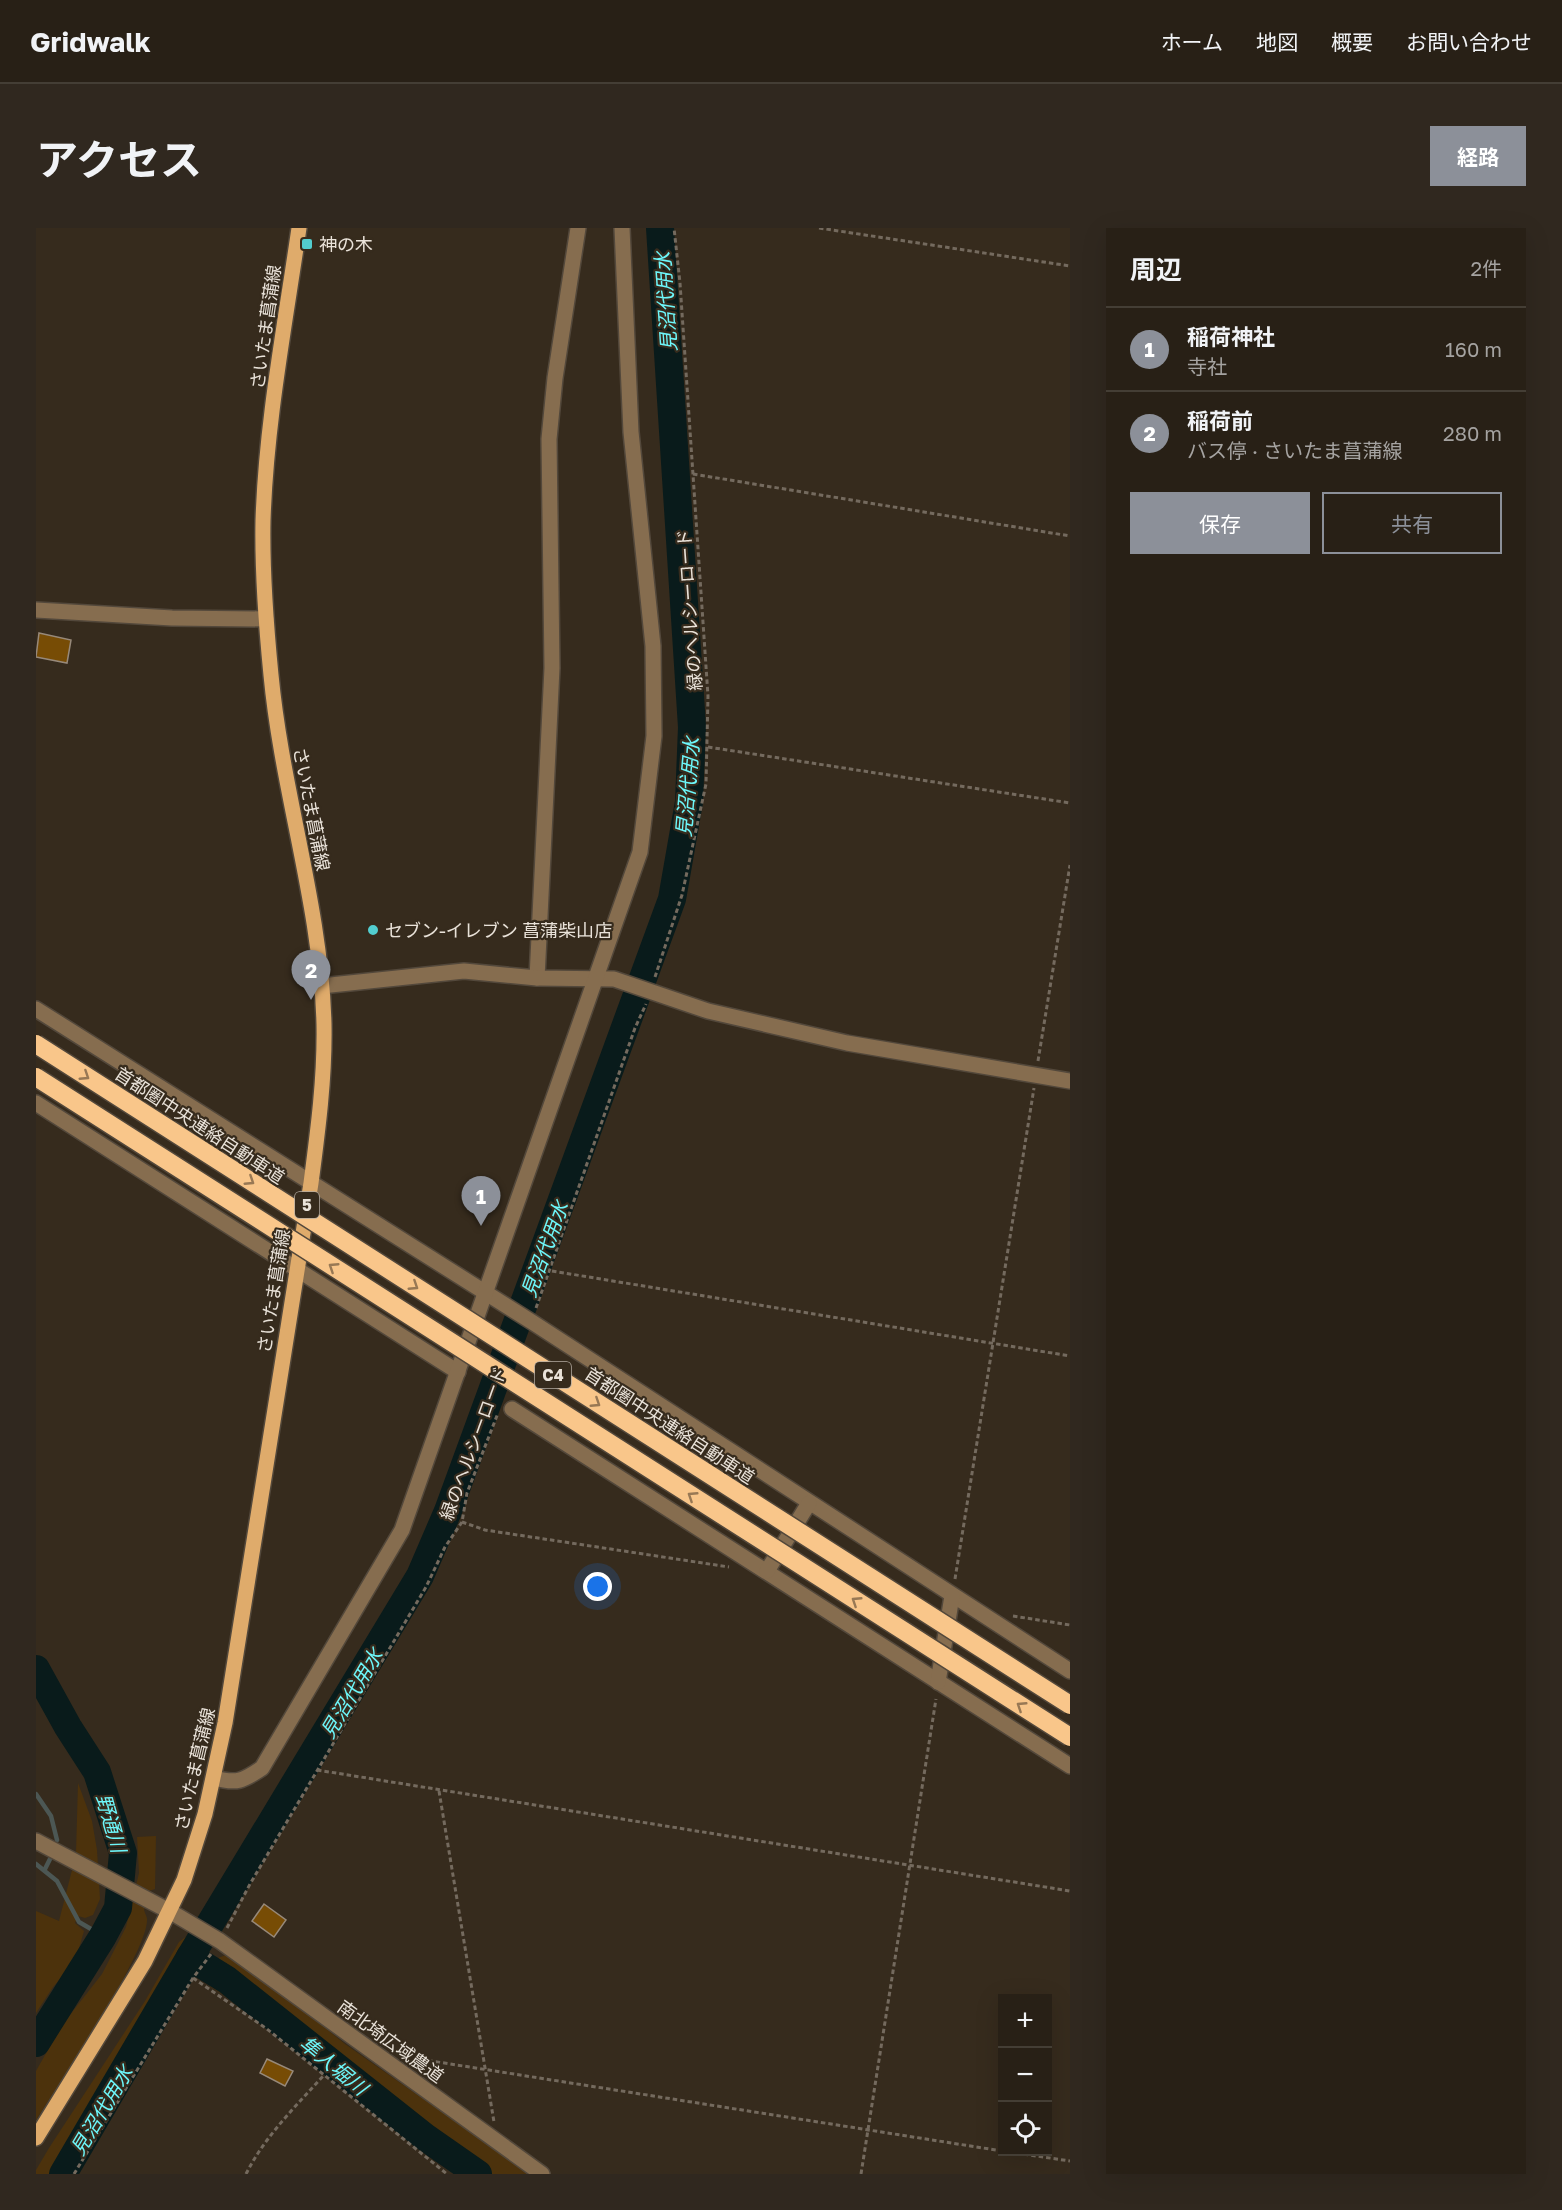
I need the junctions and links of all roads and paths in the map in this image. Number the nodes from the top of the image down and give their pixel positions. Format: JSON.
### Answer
{"nodes":[{"id":1,"x":299,"y":228,"type":"edge"},
{"id":2,"x":578,"y":228,"type":"edge"},
{"id":3,"x":622,"y":228,"type":"edge"},
{"id":4,"x":674,"y":228,"type":"edge"},
{"id":5,"x":819,"y":228,"type":"edge"},
{"id":6,"x":1070,"y":266,"type":"edge"},
{"id":7,"x":693,"y":474,"type":"junction"},
{"id":8,"x":1070,"y":536,"type":"edge"},
{"id":9,"x":36,"y":610,"type":"edge"},
{"id":10,"x":266,"y":619,"type":"junction"},
{"id":11,"x":708,"y":747,"type":"junction"},
{"id":12,"x":1070,"y":804,"type":"edge"},
{"id":13,"x":1070,"y":865,"type":"edge"},
{"id":14,"x":537,"y":978,"type":"junction"},
{"id":15,"x":597,"y":978,"type":"junction"},
{"id":16,"x":321,"y":986,"type":"junction"},
{"id":17,"x":648,"y":992,"type":"junction"},
{"id":18,"x":36,"y":1009,"type":"edge"},
{"id":19,"x":36,"y":1044,"type":"edge"},
{"id":20,"x":1036,"y":1076,"type":"junction"},
{"id":21,"x":36,"y":1077,"type":"edge"},
{"id":22,"x":1070,"y":1081,"type":"edge"},
{"id":23,"x":36,"y":1103,"type":"edge"},
{"id":24,"x":311,"y":1183,"type":"junction"},
{"id":25,"x":296,"y":1268,"type":"junction"},
{"id":26,"x":551,"y":1269,"type":"junction"},
{"id":27,"x":486,"y":1294,"type":"junction"},
{"id":28,"x":535,"y":1312,"type":"dead end"},
{"id":29,"x":993,"y":1344,"type":"junction"},
{"id":30,"x":1070,"y":1356,"type":"edge"},
{"id":31,"x":458,"y":1372,"type":"junction"},
{"id":32,"x":506,"y":1409,"type":"joint"},
{"id":33,"x":810,"y":1503,"type":"junction"},
{"id":34,"x":462,"y":1521,"type":"junction"},
{"id":35,"x":736,"y":1568,"type":"dead end"},
{"id":36,"x":766,"y":1570,"type":"junction"},
{"id":37,"x":952,"y":1596,"type":"junction"},
{"id":38,"x":995,"y":1624,"type":"junction"},
{"id":39,"x":1070,"y":1624,"type":"edge"},
{"id":40,"x":1070,"y":1671,"type":"edge"},
{"id":41,"x":938,"y":1682,"type":"junction"},
{"id":42,"x":1070,"y":1705,"type":"edge"},
{"id":43,"x":1070,"y":1737,"type":"edge"},
{"id":44,"x":1070,"y":1766,"type":"edge"},
{"id":45,"x":317,"y":1770,"type":"junction"},
{"id":46,"x":214,"y":1778,"type":"junction"},
{"id":47,"x":439,"y":1791,"type":"junction"},
{"id":48,"x":36,"y":1841,"type":"edge"},
{"id":49,"x":910,"y":1866,"type":"junction"},
{"id":50,"x":1070,"y":1892,"type":"edge"},
{"id":51,"x":171,"y":1912,"type":"junction"},
{"id":52,"x":219,"y":1940,"type":"junction"},
{"id":53,"x":193,"y":1978,"type":"junction"},
{"id":54,"x":404,"y":2056,"type":"dead end"},
{"id":55,"x":486,"y":2070,"type":"junction"},
{"id":56,"x":324,"y":2075,"type":"junction"},
{"id":57,"x":868,"y":2129,"type":"junction"},
{"id":58,"x":36,"y":2138,"type":"edge"},
{"id":59,"x":498,"y":2144,"type":"junction"},
{"id":60,"x":998,"y":2150,"type":"edge"},
{"id":61,"x":1037,"y":2156,"type":"edge"},
{"id":62,"x":1070,"y":2162,"type":"edge"},
{"id":63,"x":74,"y":2174,"type":"edge"},
{"id":64,"x":246,"y":2174,"type":"edge"},
{"id":65,"x":447,"y":2174,"type":"edge"},
{"id":66,"x":542,"y":2174,"type":"edge"},
{"id":67,"x":861,"y":2174,"type":"edge"}],
"edges":[{"from":1,"to":10,"type":"main road","name":"さいたま菖蒲線","number":"5"},
{"from":2,"to":14,"type":"street"},
{"from":3,"to":15,"type":"street"},
{"from":4,"to":7,"type":"path","name":"緑のヘルシーロード"},
{"from":5,"to":6,"type":"path"},
{"from":7,"to":8,"type":"path"},
{"from":7,"to":11,"type":"path","name":"緑のヘルシーロード"},
{"from":9,"to":10,"type":"street"},
{"from":10,"to":16,"type":"main road","name":"さいたま菖蒲線","number":"5"},
{"from":11,"to":12,"type":"path"},
{"from":11,"to":17,"type":"path","name":"緑のヘルシーロード"},
{"from":13,"to":20,"type":"path"},
{"from":14,"to":15,"type":"street"},
{"from":14,"to":16,"type":"street"},
{"from":15,"to":17,"type":"street"},
{"from":15,"to":27,"type":"street"},
{"from":16,"to":24,"type":"main road","name":"さいたま菖蒲線","number":"5"},
{"from":17,"to":20,"type":"street"},
{"from":17,"to":26,"type":"path","name":"緑のヘルシーロード"},
{"from":18,"to":24,"type":"street"},
{"from":19,"to":42,"type":"highway","name":"首都圏中央連絡自動車道","number":"C4","one_way":true,"bridge":true},
{"from":20,"to":22,"type":"street"},
{"from":20,"to":29,"type":"path"},
{"from":43,"to":21,"type":"highway","number":"C4","one_way":true,"bridge":true},
{"from":23,"to":25,"type":"street"},
{"from":24,"to":25,"type":"main road","name":"さいたま菖蒲線","number":"5"},
{"from":24,"to":27,"type":"street"},
{"from":25,"to":31,"type":"street"},
{"from":25,"to":46,"type":"main road","name":"さいたま菖蒲線","number":"5"},
{"from":26,"to":28,"type":"path","name":"緑のヘルシーロード"},
{"from":26,"to":29,"type":"path"},
{"from":27,"to":31,"type":"street"},
{"from":27,"to":33,"type":"street"},
{"from":29,"to":30,"type":"path"},
{"from":29,"to":37,"type":"path"},
{"from":31,"to":46,"type":"street"},
{"from":32,"to":34,"type":"path","name":"緑のヘルシーロード"},
{"from":32,"to":36,"type":"street"},
{"from":33,"to":36,"type":"street"},
{"from":33,"to":37,"type":"street"},
{"from":34,"to":35,"type":"path"},
{"from":34,"to":45,"type":"path","name":"緑のヘルシーロード"},
{"from":36,"to":41,"type":"street"},
{"from":37,"to":38,"type":"street"},
{"from":37,"to":41,"type":"street"},
{"from":38,"to":39,"type":"path"},
{"from":38,"to":40,"type":"street"},
{"from":41,"to":44,"type":"street"},
{"from":41,"to":49,"type":"path"},
{"from":45,"to":47,"type":"path"},
{"from":45,"to":52,"type":"path","name":"緑のヘルシーロード"},
{"from":46,"to":51,"type":"main road","name":"さいたま菖蒲線","number":"5"},
{"from":47,"to":49,"type":"path"},
{"from":47,"to":55,"type":"path"},
{"from":48,"to":51,"type":"street"},
{"from":49,"to":50,"type":"path"},
{"from":49,"to":57,"type":"path"},
{"from":51,"to":52,"type":"street","name":"南北埼広域農道"},
{"from":51,"to":58,"type":"main road","name":"さいたま菖蒲線","number":"5"},
{"from":52,"to":53,"type":"path","name":"緑のヘルシーロード"},
{"from":52,"to":59,"type":"street","name":"南北埼広域農道"},
{"from":53,"to":56,"type":"path"},
{"from":53,"to":63,"type":"path","name":"緑のヘルシーロード"},
{"from":54,"to":55,"type":"path"},
{"from":55,"to":57,"type":"path"},
{"from":55,"to":59,"type":"path"},
{"from":56,"to":64,"type":"path"},
{"from":56,"to":65,"type":"path"},
{"from":57,"to":60,"type":"path"},
{"from":57,"to":67,"type":"path"},
{"from":59,"to":66,"type":"street","name":"南北埼広域農道"},
{"from":61,"to":62,"type":"path"}]}
